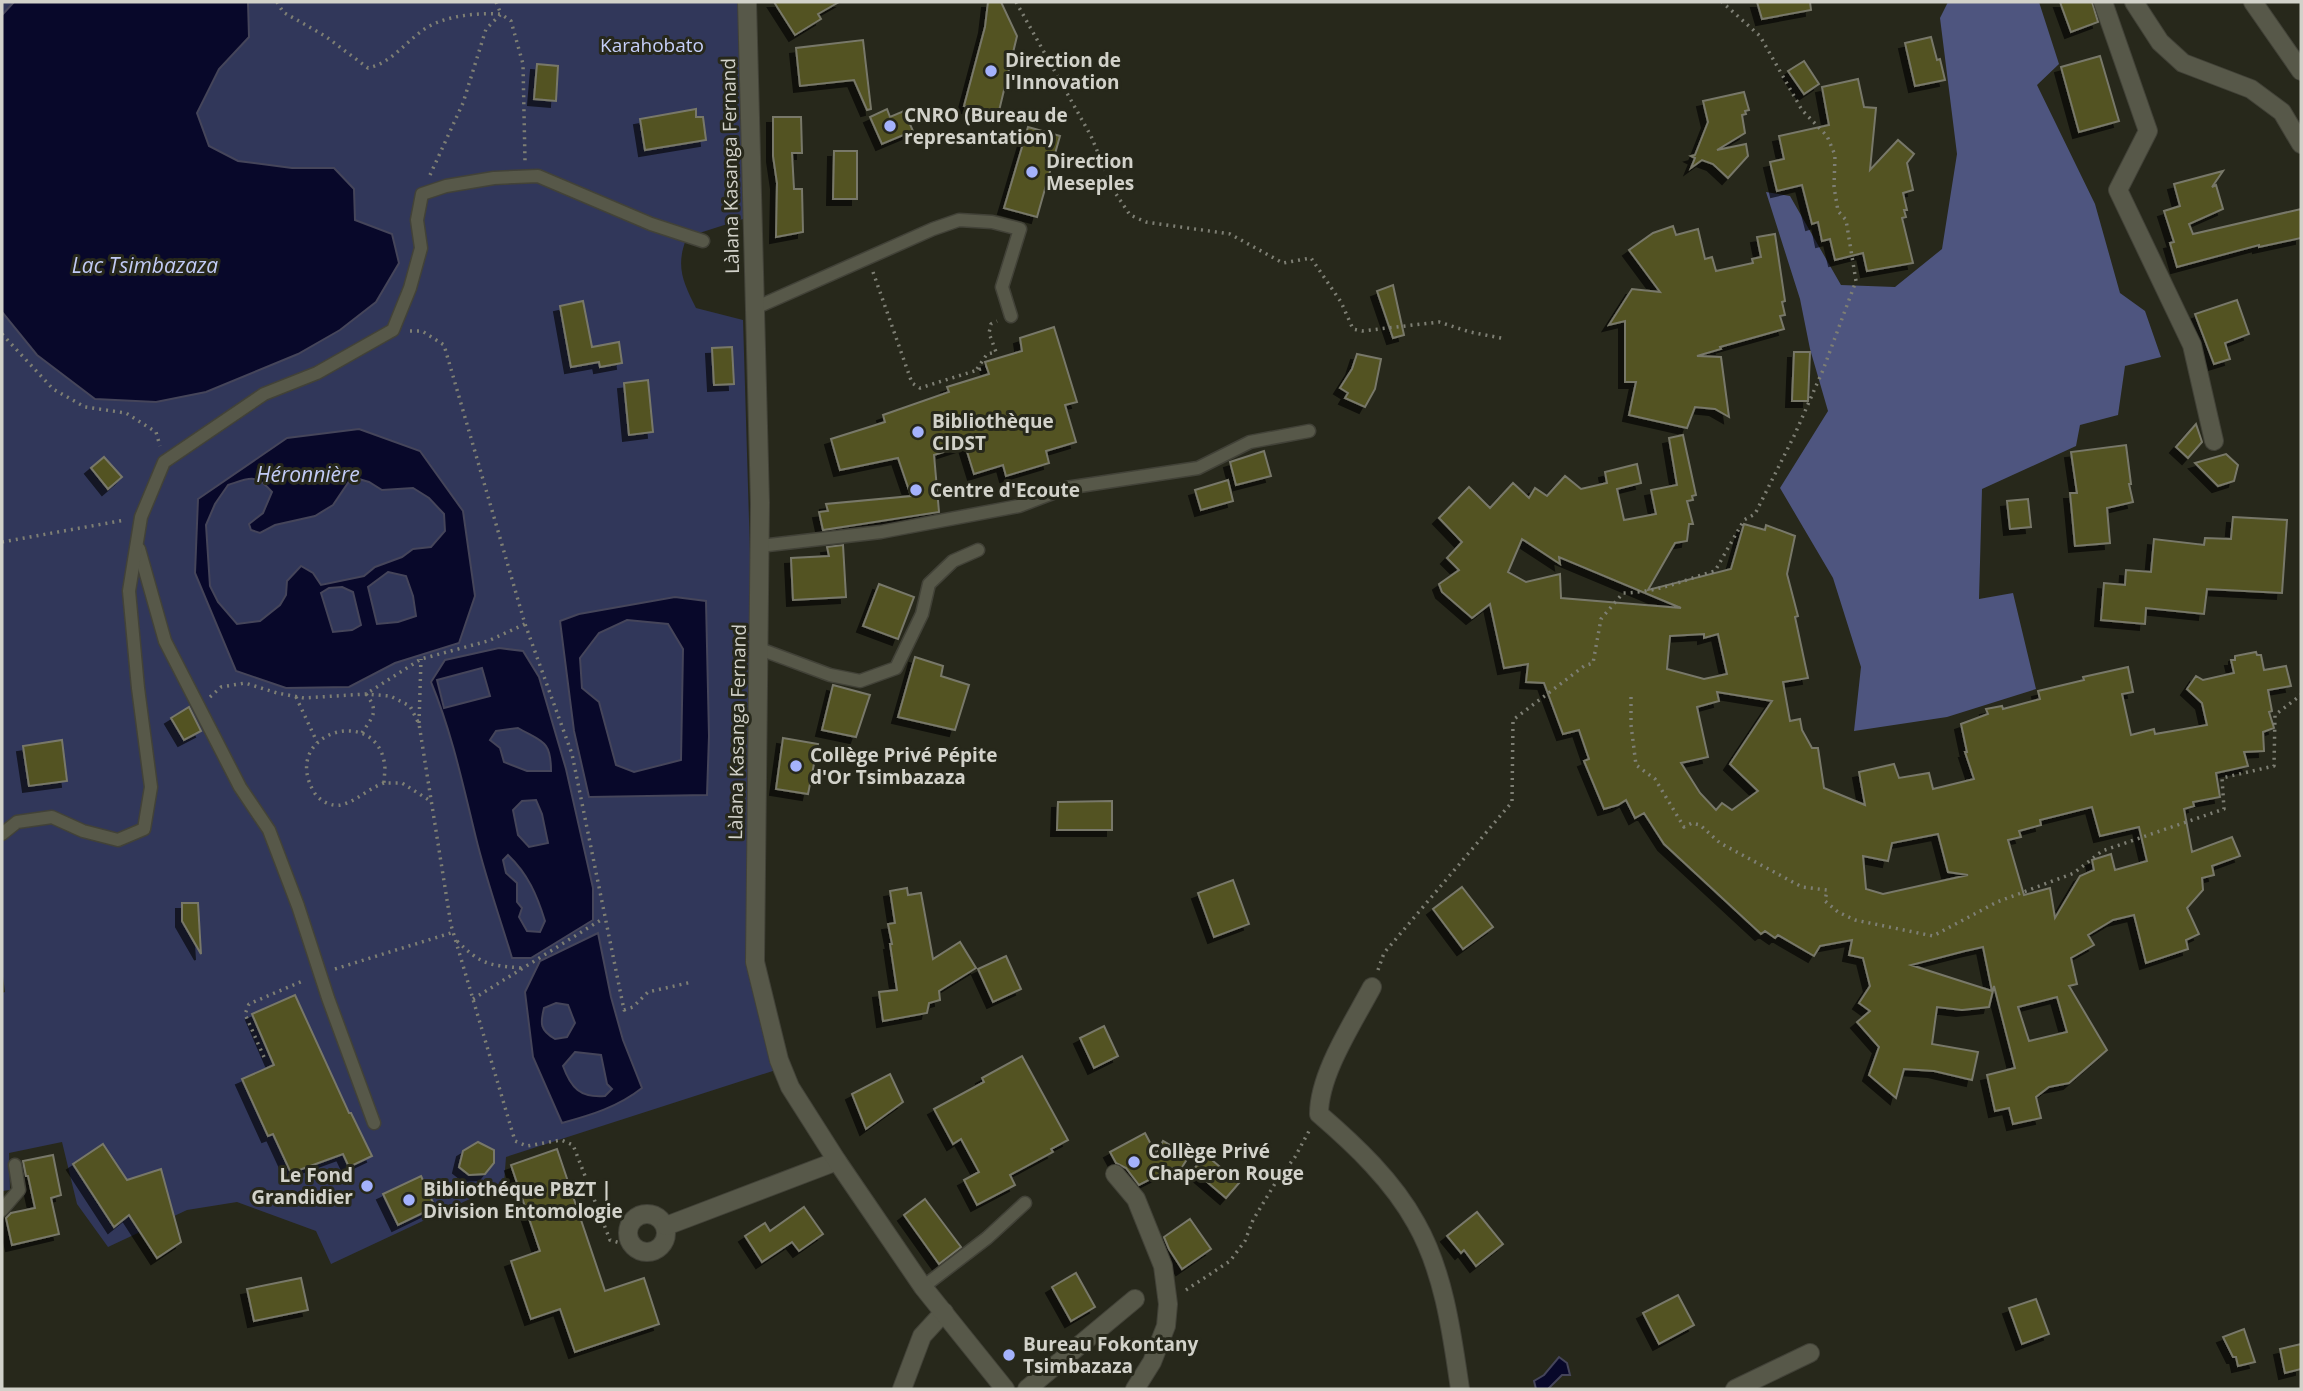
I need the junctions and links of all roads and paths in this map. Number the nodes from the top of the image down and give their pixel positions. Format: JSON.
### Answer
{"nodes":[{"id":1,"x":277,"y":2,"type":"edge"},
{"id":2,"x":496,"y":2,"type":"edge"},
{"id":3,"x":747,"y":2,"type":"edge"},
{"id":4,"x":1016,"y":2,"type":"edge"},
{"id":5,"x":1722,"y":2,"type":"edge"},
{"id":6,"x":2103,"y":2,"type":"edge"},
{"id":7,"x":2134,"y":2,"type":"edge"},
{"id":8,"x":2253,"y":2,"type":"edge"},
{"id":9,"x":501,"y":14,"type":"junction"},
{"id":10,"x":2301,"y":71,"type":"edge"},
{"id":11,"x":2301,"y":144,"type":"edge"},
{"id":12,"x":525,"y":177,"type":"junction"},
{"id":13,"x":422,"y":194,"type":"junction"},
{"id":14,"x":704,"y":241,"type":"dead end"},
{"id":15,"x":867,"y":257,"type":"junction"},
{"id":16,"x":755,"y":307,"type":"junction"},
{"id":17,"x":1011,"y":316,"type":"joint"},
{"id":18,"x":393,"y":330,"type":"junction"},
{"id":19,"x":2,"y":334,"type":"edge"},
{"id":20,"x":1506,"y":340,"type":"dead end"},
{"id":21,"x":987,"y":367,"type":"dead end"},
{"id":22,"x":976,"y":370,"type":"junction"},
{"id":23,"x":1309,"y":431,"type":"dead end"},
{"id":24,"x":2214,"y":441,"type":"dead end"},
{"id":25,"x":163,"y":462,"type":"junction"},
{"id":26,"x":141,"y":517,"type":"junction"},
{"id":27,"x":2,"y":542,"type":"edge"},
{"id":28,"x":137,"y":542,"type":"junction"},
{"id":29,"x":760,"y":546,"type":"junction"},
{"id":30,"x":978,"y":550,"type":"dead end"},
{"id":31,"x":525,"y":624,"type":"junction"},
{"id":32,"x":760,"y":649,"type":"junction"},
{"id":33,"x":421,"y":659,"type":"junction"},
{"id":34,"x":366,"y":694,"type":"junction"},
{"id":35,"x":2301,"y":695,"type":"edge"},
{"id":36,"x":296,"y":697,"type":"junction"},
{"id":37,"x":1631,"y":697,"type":"dead end"},
{"id":38,"x":198,"y":708,"type":"junction"},
{"id":39,"x":419,"y":724,"type":"junction"},
{"id":40,"x":362,"y":733,"type":"junction"},
{"id":41,"x":317,"y":742,"type":"junction"},
{"id":42,"x":384,"y":783,"type":"junction"},
{"id":43,"x":432,"y":802,"type":"junction"},
{"id":44,"x":2,"y":834,"type":"edge"},
{"id":45,"x":604,"y":918,"type":"junction"},
{"id":46,"x":454,"y":932,"type":"junction"},
{"id":47,"x":456,"y":939,"type":"junction"},
{"id":48,"x":523,"y":968,"type":"junction"},
{"id":49,"x":320,"y":974,"type":"junction"},
{"id":50,"x":692,"y":982,"type":"dead end"},
{"id":51,"x":1371,"y":987,"type":"joint"},
{"id":52,"x":473,"y":999,"type":"junction"},
{"id":53,"x":264,"y":1057,"type":"dead end"},
{"id":54,"x":1319,"y":1114,"type":"junction"},
{"id":55,"x":374,"y":1124,"type":"dead end"},
{"id":56,"x":836,"y":1161,"type":"junction"},
{"id":57,"x":15,"y":1165,"type":"dead end"},
{"id":58,"x":1115,"y":1174,"type":"dead end"},
{"id":59,"x":1025,"y":1203,"type":"dead end"},
{"id":60,"x":2,"y":1210,"type":"edge"},
{"id":61,"x":666,"y":1226,"type":"junction"},
{"id":62,"x":628,"y":1240,"type":"junction"},
{"id":63,"x":923,"y":1287,"type":"junction"},
{"id":64,"x":1135,"y":1299,"type":"dead end"},
{"id":65,"x":1168,"y":1304,"type":"junction"},
{"id":66,"x":944,"y":1312,"type":"junction"},
{"id":67,"x":1810,"y":1353,"type":"dead end"},
{"id":68,"x":902,"y":1389,"type":"edge"},
{"id":69,"x":1004,"y":1389,"type":"edge"},
{"id":70,"x":1027,"y":1389,"type":"edge"},
{"id":71,"x":1135,"y":1389,"type":"edge"},
{"id":72,"x":1460,"y":1389,"type":"edge"},
{"id":73,"x":1735,"y":1389,"type":"edge"}],
"edges":[{"from":1,"to":9,"type":"path"},
{"from":2,"to":9,"type":"path"},
{"from":3,"to":16,"type":"street","name":"Làlana Kasanga Fernand"},
{"from":4,"to":20,"type":"path"},
{"from":5,"to":51,"type":"path"},
{"from":6,"to":24,"type":"street"},
{"from":7,"to":11,"type":"street"},
{"from":8,"to":10,"type":"street"},
{"from":9,"to":12,"type":"path"},
{"from":9,"to":13,"type":"path"},
{"from":12,"to":13,"type":"lane"},
{"from":12,"to":14,"type":"lane"},
{"from":13,"to":18,"type":"lane"},
{"from":15,"to":16,"type":"lane"},
{"from":15,"to":17,"type":"lane"},
{"from":15,"to":22,"type":"path"},
{"from":16,"to":29,"type":"street","name":"Làlana Kasanga Fernand"},
{"from":17,"to":22,"type":"path"},
{"from":18,"to":25,"type":"lane"},
{"from":18,"to":31,"type":"path"},
{"from":19,"to":25,"type":"path"},
{"from":21,"to":22,"type":"path"},
{"from":23,"to":29,"type":"lane"},
{"from":25,"to":26,"type":"lane"},
{"from":26,"to":27,"type":"path"},
{"from":26,"to":28,"type":"lane"},
{"from":28,"to":38,"type":"lane"},
{"from":28,"to":44,"type":"lane"},
{"from":29,"to":32,"type":"street","name":"Làlana Kasanga Fernand"},
{"from":30,"to":32,"type":"lane"},
{"from":31,"to":33,"type":"path"},
{"from":31,"to":45,"type":"path"},
{"from":32,"to":56,"type":"street","name":"Làlana Kasanga Fernand"},
{"from":33,"to":34,"type":"path"},
{"from":33,"to":39,"type":"path"},
{"from":34,"to":36,"type":"path"},
{"from":34,"to":39,"type":"path"},
{"from":34,"to":40,"type":"path"},
{"from":35,"to":37,"type":"path"},
{"from":36,"to":38,"type":"path"},
{"from":36,"to":41,"type":"path"},
{"from":38,"to":49,"type":"lane"},
{"from":39,"to":43,"type":"path"},
{"from":40,"to":41,"type":"path"},
{"from":40,"to":42,"type":"path"},
{"from":41,"to":42,"type":"path"},
{"from":42,"to":43,"type":"path"},
{"from":43,"to":46,"type":"path"},
{"from":45,"to":48,"type":"path"},
{"from":45,"to":50,"type":"path"},
{"from":46,"to":47,"type":"path"},
{"from":46,"to":49,"type":"path"},
{"from":47,"to":48,"type":"path"},
{"from":47,"to":52,"type":"path"},
{"from":48,"to":52,"type":"path"},
{"from":49,"to":53,"type":"path"},
{"from":49,"to":55,"type":"lane"},
{"from":51,"to":54,"type":"street"},
{"from":52,"to":62,"type":"path"},
{"from":54,"to":65,"type":"path"},
{"from":54,"to":72,"type":"street"},
{"from":56,"to":61,"type":"street"},
{"from":56,"to":63,"type":"street","name":"Làlana Kasanga Fernand"},
{"from":57,"to":60,"type":"lane"},
{"from":58,"to":65,"type":"street"},
{"from":59,"to":63,"type":"lane"},
{"from":61,"to":62,"type":"street"},
{"from":61,"to":62,"type":"street"},
{"from":63,"to":66,"type":"street","name":"Làlana Kasanga Fernand"},
{"from":64,"to":70,"type":"street"},
{"from":65,"to":71,"type":"street"},
{"from":66,"to":68,"type":"street"},
{"from":66,"to":69,"type":"street","name":"Làlana Kasanga Fernand"},
{"from":67,"to":73,"type":"street"}]}
